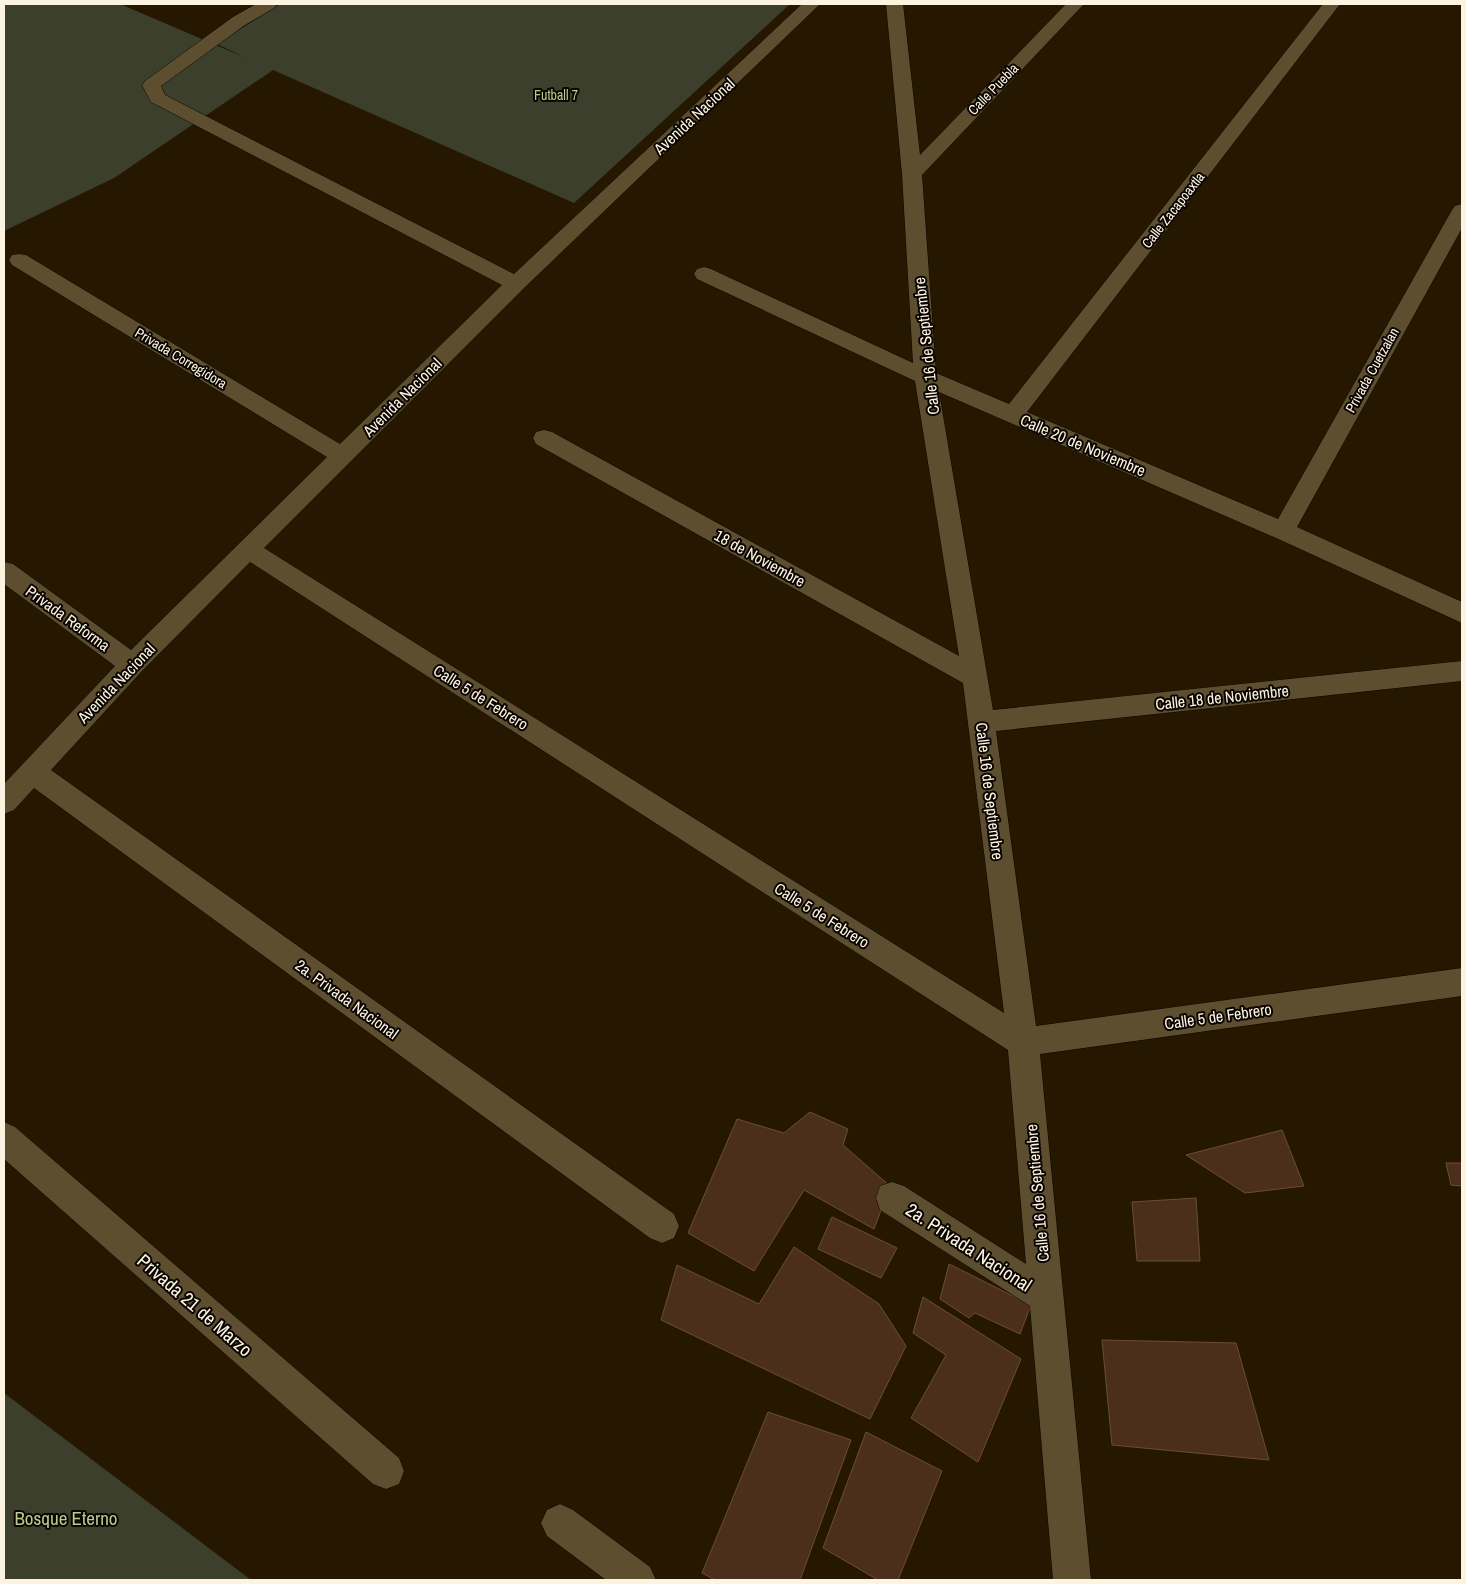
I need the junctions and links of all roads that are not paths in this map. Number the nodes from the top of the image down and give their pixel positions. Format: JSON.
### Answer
{"nodes":[{"id":1,"x":268,"y":4,"type":"edge"},
{"id":2,"x":812,"y":4,"type":"edge"},
{"id":3,"x":894,"y":4,"type":"edge"},
{"id":4,"x":1075,"y":4,"type":"edge"},
{"id":5,"x":1332,"y":4,"type":"edge"},
{"id":6,"x":912,"y":174,"type":"junction"},
{"id":7,"x":1462,"y":210,"type":"edge"},
{"id":8,"x":20,"y":260,"type":"dead end"},
{"id":9,"x":704,"y":274,"type":"dead end"},
{"id":10,"x":516,"y":284,"type":"junction"},
{"id":11,"x":925,"y":377,"type":"junction"},
{"id":12,"x":1013,"y":415,"type":"junction"},
{"id":13,"x":544,"y":438,"type":"dead end"},
{"id":14,"x":343,"y":456,"type":"junction"},
{"id":15,"x":1283,"y":531,"type":"junction"},
{"id":16,"x":248,"y":549,"type":"junction"},
{"id":17,"x":4,"y":571,"type":"edge"},
{"id":18,"x":1462,"y":613,"type":"edge"},
{"id":19,"x":132,"y":665,"type":"junction"},
{"id":20,"x":1462,"y":671,"type":"edge"},
{"id":21,"x":975,"y":678,"type":"junction"},
{"id":22,"x":982,"y":722,"type":"junction"},
{"id":23,"x":32,"y":772,"type":"junction"},
{"id":24,"x":4,"y":802,"type":"edge"},
{"id":25,"x":1462,"y":982,"type":"edge"},
{"id":26,"x":1023,"y":1042,"type":"junction"},
{"id":27,"x":4,"y":1138,"type":"edge"},
{"id":28,"x":892,"y":1198,"type":"dead end"},
{"id":29,"x":662,"y":1226,"type":"dead end"},
{"id":30,"x":1047,"y":1297,"type":"junction"},
{"id":31,"x":386,"y":1472,"type":"dead end"},
{"id":32,"x":560,"y":1523,"type":"dead end"},
{"id":33,"x":637,"y":1580,"type":"edge"},
{"id":34,"x":1072,"y":1580,"type":"edge"}],
"edges":[{"from":1,"to":10,"type":"street"},
{"from":2,"to":10,"type":"street","name":"Avenida Nacional"},
{"from":3,"to":6,"type":"street","name":"Calle 16 de Septiembre"},
{"from":4,"to":6,"type":"street","name":"Calle Puebla"},
{"from":5,"to":12,"type":"street","name":"Calle Zacapoaxtla"},
{"from":6,"to":11,"type":"street","name":"Calle 16 de Septiembre"},
{"from":7,"to":15,"type":"street","name":"Privada Cuetzalan"},
{"from":8,"to":14,"type":"street","name":"Privada Corregidora"},
{"from":9,"to":11,"type":"street","name":"Calle 20 de Noviembre"},
{"from":10,"to":14,"type":"street","name":"Avenida Nacional"},
{"from":11,"to":12,"type":"street","name":"Calle 20 de Noviembre"},
{"from":11,"to":21,"type":"street","name":"Calle 16 de Septiembre"},
{"from":12,"to":15,"type":"street","name":"Calle 20 de Noviembre"},
{"from":13,"to":21,"type":"street","name":"18 de Noviembre"},
{"from":14,"to":16,"type":"street","name":"Avenida Nacional"},
{"from":15,"to":18,"type":"street","name":"Calle 20 de Noviembre"},
{"from":16,"to":19,"type":"street","name":"Avenida Nacional"},
{"from":16,"to":26,"type":"street","name":"Calle 5 de Febrero"},
{"from":17,"to":19,"type":"street","name":"Privada Reforma"},
{"from":19,"to":23,"type":"street","name":"Avenida Nacional"},
{"from":20,"to":22,"type":"street","name":"Calle 18 de Noviembre"},
{"from":21,"to":22,"type":"street","name":"Calle 16 de Septiembre"},
{"from":22,"to":26,"type":"street","name":"Calle 16 de Septiembre"},
{"from":23,"to":24,"type":"street","name":"Avenida Nacional"},
{"from":23,"to":29,"type":"street","name":"2a. Privada Nacional"},
{"from":25,"to":26,"type":"street","name":"Calle 5 de Febrero"},
{"from":26,"to":30,"type":"street","name":"Calle 16 de Septiembre"},
{"from":27,"to":31,"type":"street","name":"Privada 21 de Marzo"},
{"from":28,"to":30,"type":"street","name":"2a. Privada Nacional"},
{"from":30,"to":34,"type":"street","name":"Calle 16 de Septiembre"},
{"from":32,"to":33,"type":"street"}]}
